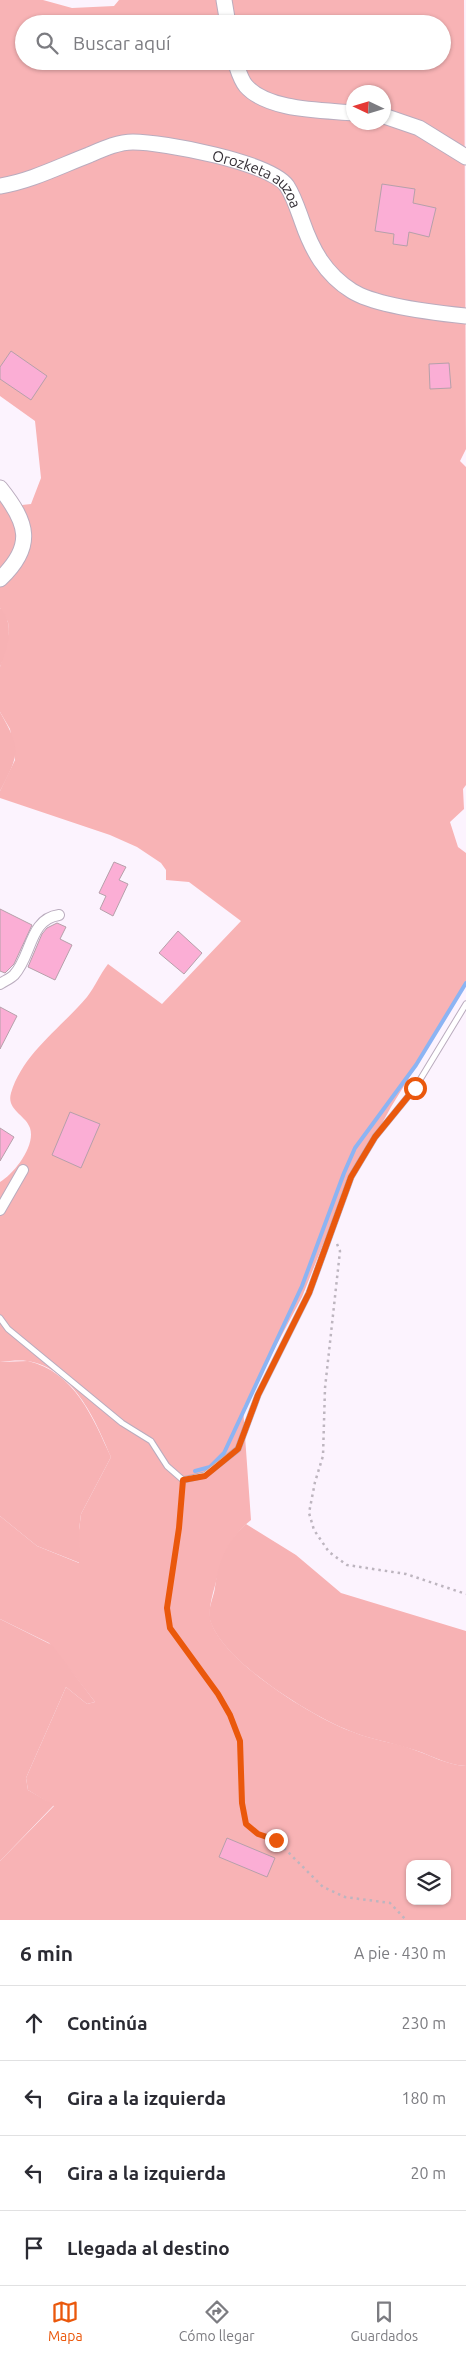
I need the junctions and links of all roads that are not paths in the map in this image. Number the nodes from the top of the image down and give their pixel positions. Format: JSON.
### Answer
{"nodes":[{"id":1,"x":224,"y":0,"type":"edge"},
{"id":2,"x":226,"y":15,"type":"edge"},
{"id":3,"x":239,"y":70,"type":"edge"},
{"id":4,"x":346,"y":112,"type":"edge"},
{"id":5,"x":391,"y":118,"type":"edge"},
{"id":6,"x":466,"y":157,"type":"edge"},
{"id":7,"x":0,"y":186,"type":"edge"},
{"id":8,"x":466,"y":316,"type":"edge"},
{"id":9,"x":0,"y":488,"type":"edge"},
{"id":10,"x":0,"y":579,"type":"edge"},
{"id":11,"x":59,"y":914,"type":"dead end"},
{"id":12,"x":0,"y":984,"type":"edge"},
{"id":13,"x":466,"y":1004,"type":"edge"},
{"id":14,"x":23,"y":1170,"type":"dead end"},
{"id":15,"x":0,"y":1210,"type":"edge"},
{"id":16,"x":0,"y":1318,"type":"edge"}],
"edges":[{"from":1,"to":2,"type":"street"},
{"from":3,"to":4,"type":"street"},
{"from":5,"to":6,"type":"street"},
{"from":7,"to":8,"type":"street","name":"Orozketa auzoa"},
{"from":9,"to":10,"type":"street"},
{"from":11,"to":12,"type":"street"},
{"from":13,"to":16,"type":"lane"},
{"from":14,"to":15,"type":"street"}]}
